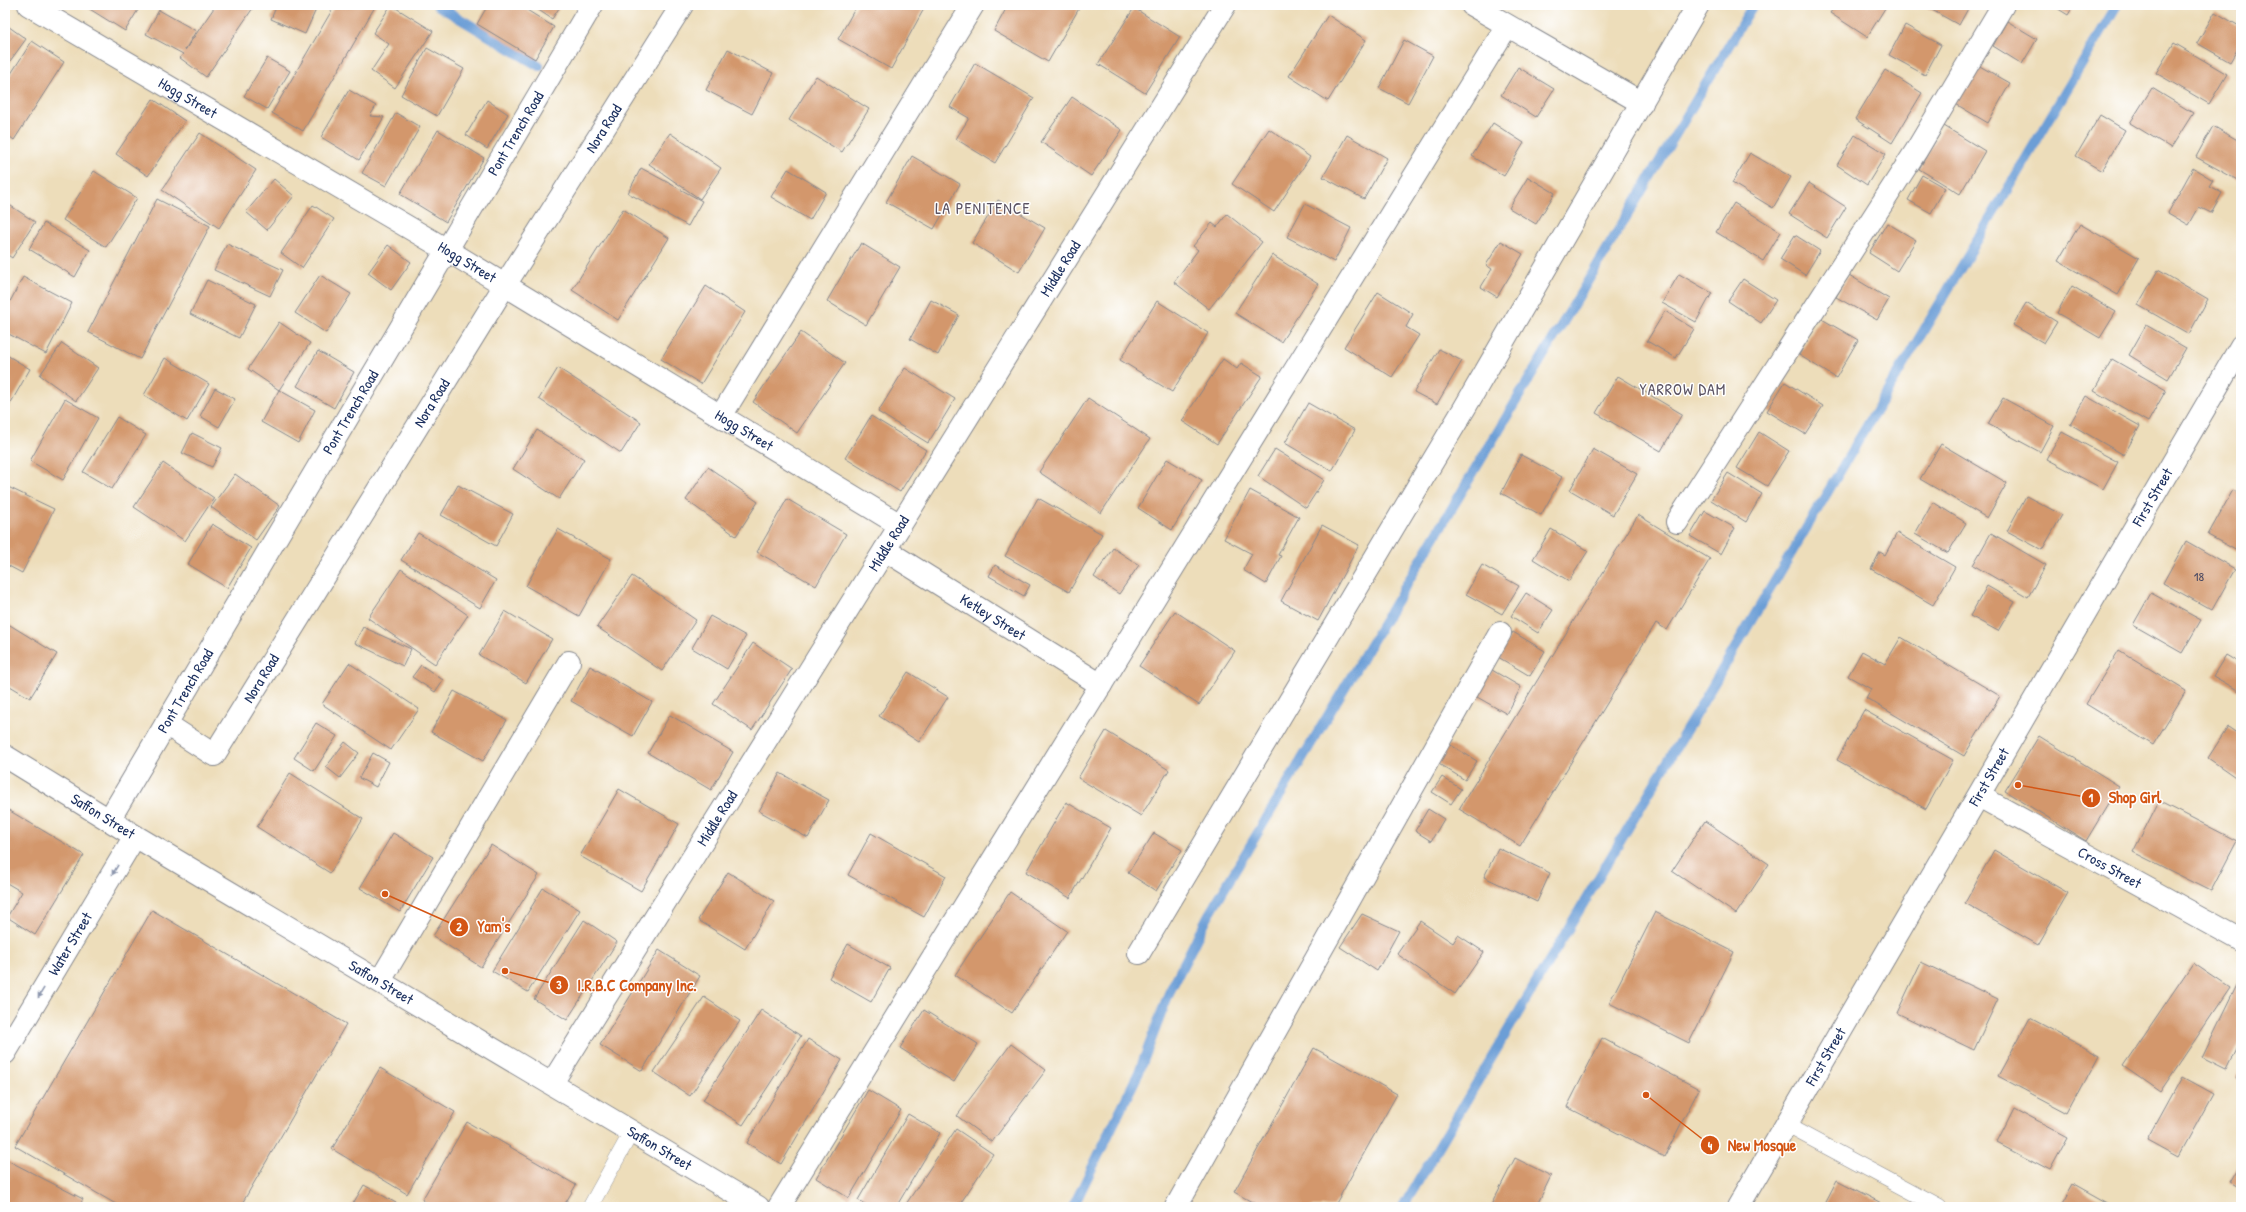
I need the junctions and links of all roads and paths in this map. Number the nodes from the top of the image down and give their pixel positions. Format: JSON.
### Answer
{"nodes":[{"id":1,"x":29,"y":5,"type":"edge"},
{"id":2,"x":592,"y":5,"type":"edge"},
{"id":3,"x":682,"y":5,"type":"edge"},
{"id":4,"x":973,"y":5,"type":"edge"},
{"id":5,"x":1225,"y":5,"type":"edge"},
{"id":6,"x":1472,"y":5,"type":"edge"},
{"id":7,"x":1698,"y":5,"type":"edge"},
{"id":8,"x":2003,"y":5,"type":"edge"},
{"id":9,"x":60,"y":13,"type":"edge"},
{"id":10,"x":1507,"y":26,"type":"junction"},
{"id":11,"x":1642,"y":103,"type":"junction"},
{"id":12,"x":447,"y":250,"type":"junction"},
{"id":13,"x":505,"y":285,"type":"junction"},
{"id":14,"x":2241,"y":346,"type":"edge"},
{"id":15,"x":721,"y":416,"type":"junction"},
{"id":16,"x":1677,"y":522,"type":"dead end"},
{"id":17,"x":900,"y":525,"type":"junction"},
{"id":18,"x":886,"y":550,"type":"junction"},
{"id":19,"x":1500,"y":633,"type":"dead end"},
{"id":20,"x":569,"y":662,"type":"dead end"},
{"id":21,"x":1101,"y":685,"type":"junction"},
{"id":22,"x":166,"y":724,"type":"junction"},
{"id":23,"x":5,"y":756,"type":"edge"},
{"id":24,"x":1979,"y":796,"type":"junction"},
{"id":25,"x":109,"y":820,"type":"junction"},
{"id":26,"x":135,"y":836,"type":"junction"},
{"id":27,"x":2241,"y":940,"type":"edge"},
{"id":28,"x":1139,"y":953,"type":"dead end"},
{"id":29,"x":380,"y":981,"type":"junction"},
{"id":30,"x":5,"y":1053,"type":"edge"},
{"id":31,"x":552,"y":1083,"type":"junction"},
{"id":32,"x":1786,"y":1125,"type":"junction"},
{"id":33,"x":632,"y":1131,"type":"junction"},
{"id":34,"x":590,"y":1207,"type":"edge"},
{"id":35,"x":758,"y":1207,"type":"edge"},
{"id":36,"x":779,"y":1207,"type":"edge"},
{"id":37,"x":1176,"y":1207,"type":"edge"},
{"id":38,"x":1738,"y":1207,"type":"edge"},
{"id":39,"x":1939,"y":1207,"type":"edge"}],
"edges":[{"from":1,"to":9,"type":"street","name":"Hogg Street"},
{"from":2,"to":12,"type":"street","name":"Pont Trench Road"},
{"from":3,"to":13,"type":"street","name":"Nora Road"},
{"from":4,"to":15,"type":"street"},
{"from":5,"to":17,"type":"street","name":"Middle Road"},
{"from":6,"to":10,"type":"street"},
{"from":7,"to":11,"type":"street"},
{"from":8,"to":16,"type":"street"},
{"from":9,"to":12,"type":"street","name":"Hogg Street"},
{"from":10,"to":11,"type":"street"},
{"from":10,"to":21,"type":"street"},
{"from":11,"to":28,"type":"street"},
{"from":12,"to":13,"type":"street","name":"Hogg Street"},
{"from":12,"to":22,"type":"street","name":"Pont Trench Road"},
{"from":13,"to":15,"type":"street","name":"Hogg Street"},
{"from":13,"to":22,"type":"street","name":"Nora Road"},
{"from":14,"to":24,"type":"street","name":"First Street"},
{"from":15,"to":17,"type":"street","name":"Hogg Street"},
{"from":17,"to":18,"type":"street","name":"Middle Road"},
{"from":18,"to":21,"type":"street","name":"Ketley Street"},
{"from":18,"to":31,"type":"street","name":"Middle Road"},
{"from":19,"to":37,"type":"street"},
{"from":20,"to":29,"type":"street"},
{"from":21,"to":36,"type":"street"},
{"from":22,"to":25,"type":"street","name":"Pont Trench Road"},
{"from":23,"to":25,"type":"street","name":"Saffon Street"},
{"from":24,"to":27,"type":"street","name":"Cross Street"},
{"from":24,"to":32,"type":"street","name":"First Street"},
{"from":25,"to":26,"type":"street","name":"Saffon Street"},
{"from":26,"to":29,"type":"street","name":"Saffon Street"},
{"from":26,"to":30,"type":"street","name":"Water Street","one_way":true},
{"from":29,"to":31,"type":"street","name":"Saffon Street"},
{"from":31,"to":33,"type":"street","name":"Saffon Street"},
{"from":32,"to":38,"type":"street","name":"First Street"},
{"from":32,"to":39,"type":"lane"},
{"from":33,"to":34,"type":"lane"},
{"from":33,"to":35,"type":"street","name":"Saffon Street"}]}
